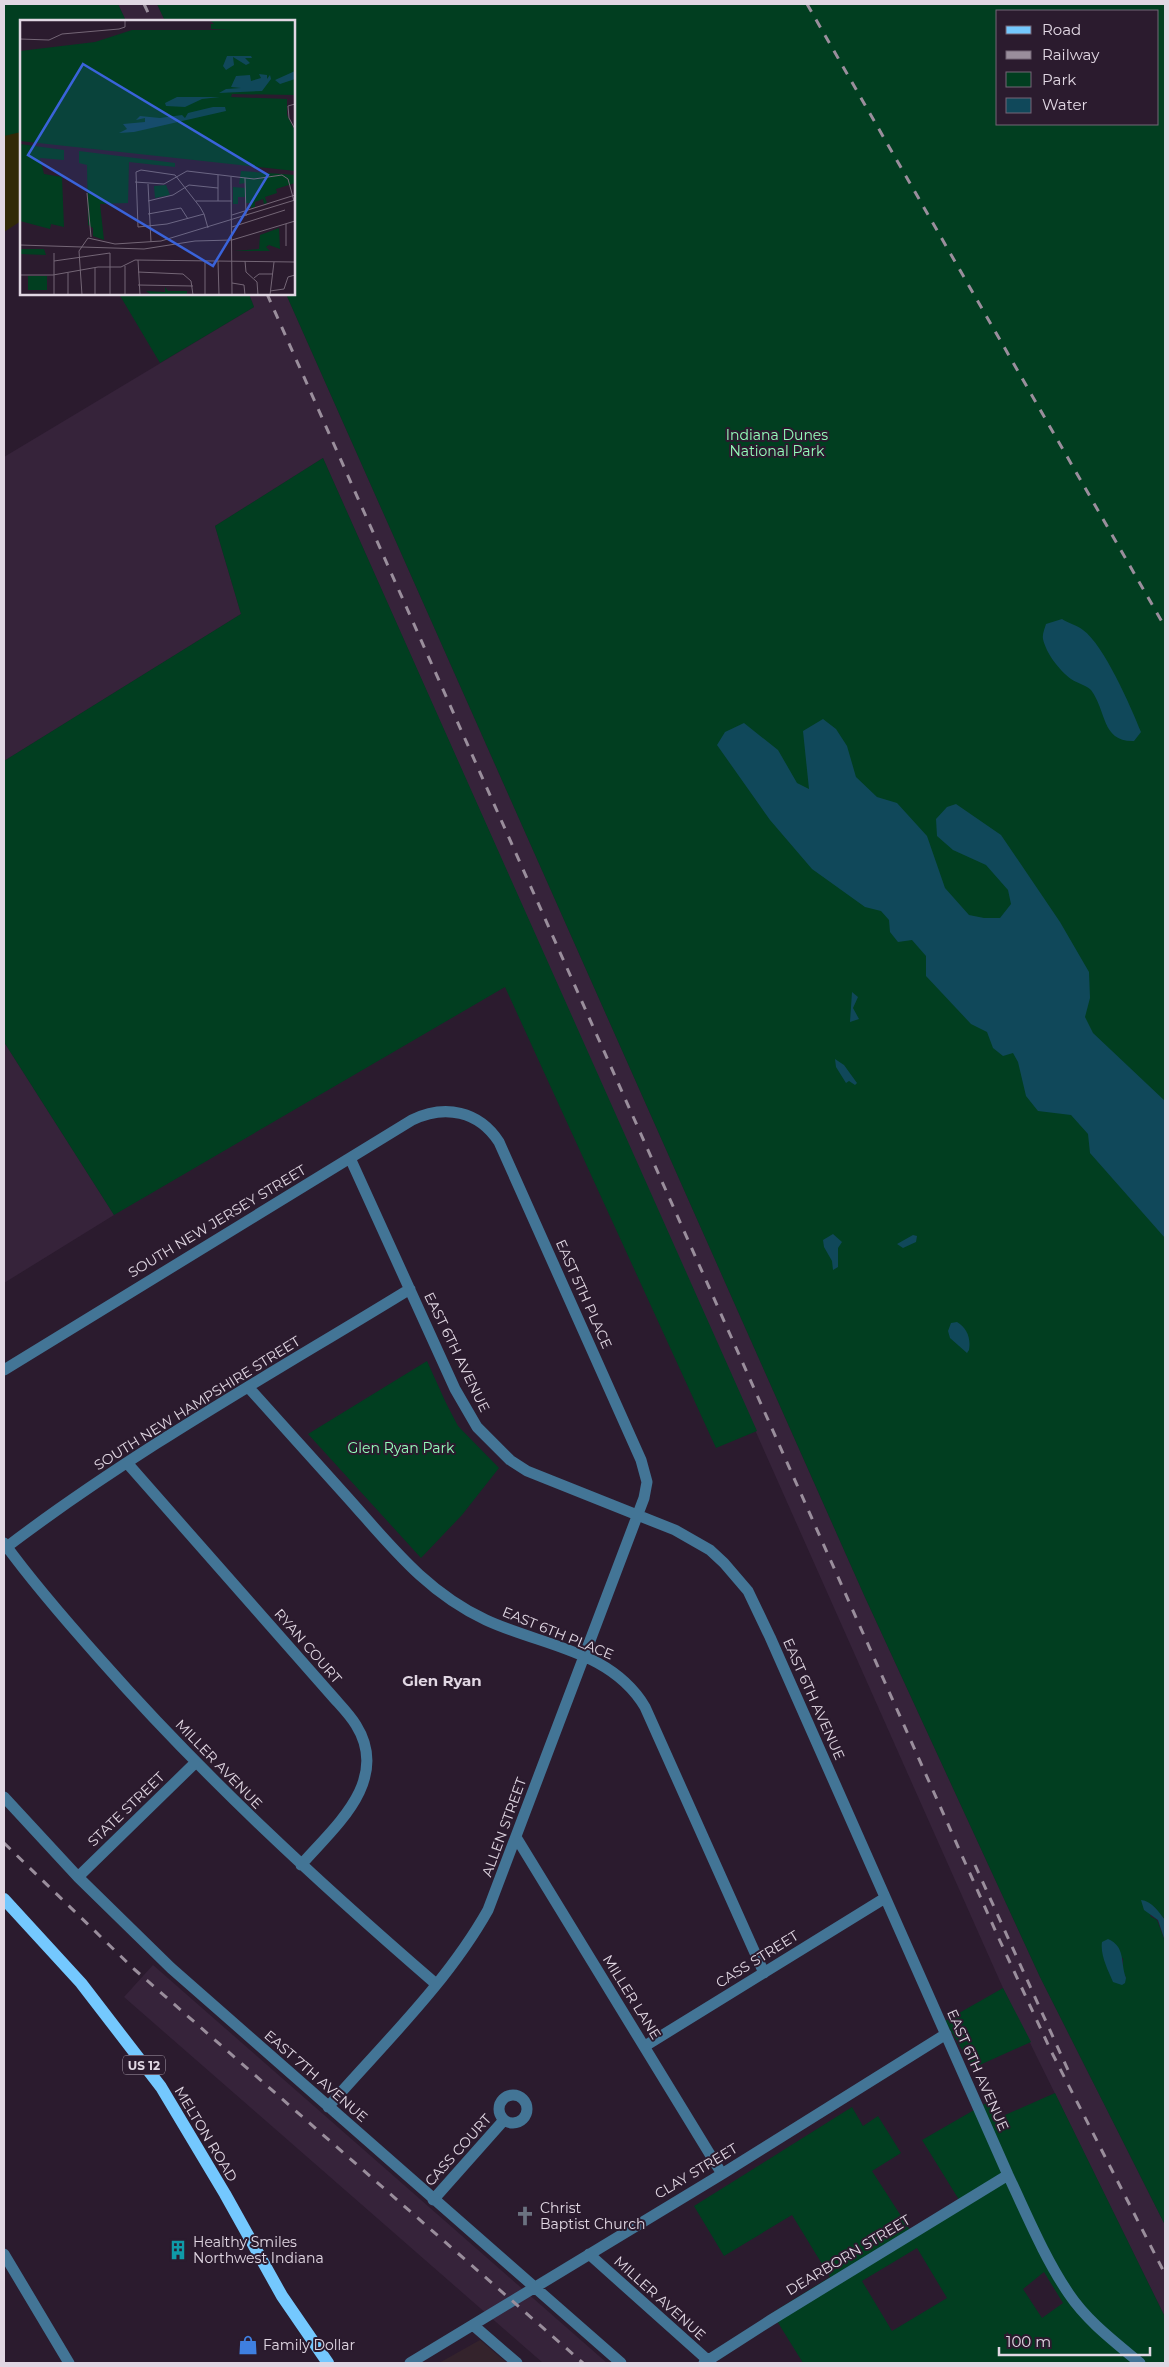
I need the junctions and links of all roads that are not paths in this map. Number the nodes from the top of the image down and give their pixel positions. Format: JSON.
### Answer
{"nodes":[{"id":1,"x":451,"y":1111,"type":"joint"},
{"id":2,"x":350,"y":1158,"type":"junction"},
{"id":3,"x":410,"y":1289,"type":"junction"},
{"id":4,"x":4,"y":1370,"type":"edge"},
{"id":5,"x":249,"y":1388,"type":"junction"},
{"id":6,"x":128,"y":1464,"type":"junction"},
{"id":7,"x":637,"y":1516,"type":"junction"},
{"id":8,"x":5,"y":1547,"type":"edge"},
{"id":9,"x":584,"y":1657,"type":"junction"},
{"id":10,"x":195,"y":1763,"type":"junction"},
{"id":11,"x":4,"y":1797,"type":"edge"},
{"id":12,"x":516,"y":1837,"type":"junction"},
{"id":13,"x":301,"y":1865,"type":"junction"},
{"id":14,"x":78,"y":1877,"type":"junction"},
{"id":15,"x":885,"y":1898,"type":"junction"},
{"id":16,"x":4,"y":1899,"type":"edge"},
{"id":17,"x":764,"y":1973,"type":"junction"},
{"id":18,"x":436,"y":1984,"type":"junction"},
{"id":19,"x":946,"y":2034,"type":"junction"},
{"id":20,"x":644,"y":2046,"type":"junction"},
{"id":21,"x":328,"y":2107,"type":"junction"},
{"id":22,"x":504,"y":2120,"type":"dead end"},
{"id":23,"x":722,"y":2174,"type":"junction"},
{"id":24,"x":1008,"y":2175,"type":"junction"},
{"id":25,"x":433,"y":2200,"type":"junction"},
{"id":26,"x":589,"y":2254,"type":"junction"},
{"id":27,"x":5,"y":2261,"type":"edge"},
{"id":28,"x":534,"y":2288,"type":"junction"},
{"id":29,"x":473,"y":2325,"type":"junction"},
{"id":30,"x":70,"y":2363,"type":"edge"},
{"id":31,"x":328,"y":2363,"type":"edge"},
{"id":32,"x":410,"y":2363,"type":"edge"},
{"id":33,"x":517,"y":2363,"type":"edge"},
{"id":34,"x":621,"y":2363,"type":"edge"},
{"id":35,"x":708,"y":2363,"type":"edge"},
{"id":36,"x":1140,"y":2363,"type":"edge"}],
"edges":[{"from":1,"to":2,"type":"street","name":"SOUTH NEW JERSEY STREET"},
{"from":1,"to":7,"type":"street","name":"EAST 5TH PLACE"},
{"from":2,"to":3,"type":"street","name":"EAST 6TH AVENUE"},
{"from":2,"to":4,"type":"street","name":"SOUTH NEW JERSEY STREET"},
{"from":3,"to":5,"type":"street","name":"SOUTH NEW HAMPSHIRE STREET"},
{"from":3,"to":7,"type":"street","name":"EAST 6TH AVENUE"},
{"from":5,"to":6,"type":"street","name":"SOUTH NEW HAMPSHIRE STREET"},
{"from":5,"to":9,"type":"street","name":"EAST 6TH PLACE"},
{"from":6,"to":8,"type":"street","name":"SOUTH NEW HAMPSHIRE STREET"},
{"from":6,"to":13,"type":"street","name":"RYAN COURT"},
{"from":7,"to":9,"type":"street","name":"ALLEN STREET"},
{"from":7,"to":15,"type":"street","name":"EAST 6TH AVENUE"},
{"from":8,"to":10,"type":"street","name":"MILLER AVENUE"},
{"from":9,"to":12,"type":"street","name":"ALLEN STREET"},
{"from":9,"to":17,"type":"street","name":"EAST 6TH PLACE"},
{"from":10,"to":13,"type":"street","name":"MILLER AVENUE"},
{"from":10,"to":14,"type":"street","name":"STATE STREET"},
{"from":11,"to":14,"type":"street","name":"EAST 7TH AVENUE"},
{"from":12,"to":18,"type":"street","name":"ALLEN STREET"},
{"from":12,"to":20,"type":"street","name":"MILLER LANE"},
{"from":13,"to":18,"type":"street","name":"MILLER AVENUE"},
{"from":14,"to":21,"type":"street","name":"EAST 7TH AVENUE"},
{"from":15,"to":17,"type":"street","name":"CASS STREET"},
{"from":15,"to":19,"type":"street","name":"EAST 6TH AVENUE"},
{"from":16,"to":31,"type":"main road","name":"MELTON ROAD","number":"US 12"},
{"from":17,"to":20,"type":"street","name":"CASS STREET"},
{"from":18,"to":21,"type":"street","name":"ALLEN STREET"},
{"from":19,"to":23,"type":"street","name":"CLAY STREET"},
{"from":19,"to":24,"type":"street","name":"EAST 6TH AVENUE"},
{"from":20,"to":23,"type":"street","name":"MILLER LANE"},
{"from":21,"to":25,"type":"street","name":"EAST 7TH AVENUE"},
{"from":22,"to":25,"type":"street","name":"CASS COURT"},
{"from":23,"to":26,"type":"street","name":"CLAY STREET"},
{"from":24,"to":35,"type":"street","name":"DEARBORN STREET"},
{"from":24,"to":36,"type":"street","name":"EAST 6TH AVENUE"},
{"from":25,"to":28,"type":"street","name":"EAST 7TH AVENUE"},
{"from":26,"to":28,"type":"street","name":"CLAY STREET"},
{"from":26,"to":35,"type":"street","name":"MILLER AVENUE"},
{"from":27,"to":30,"type":"street"},
{"from":28,"to":29,"type":"street","name":"CLAY STREET"},
{"from":28,"to":34,"type":"street","name":"EAST 7TH AVENUE"},
{"from":29,"to":32,"type":"street","name":"CLAY STREET"},
{"from":29,"to":33,"type":"street"}]}
